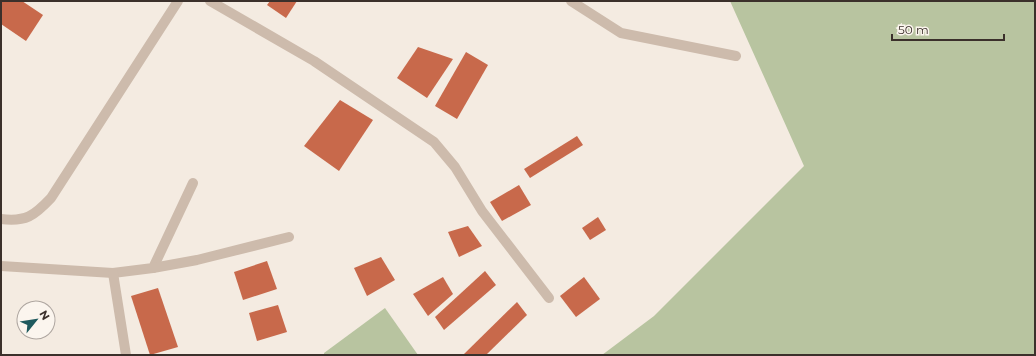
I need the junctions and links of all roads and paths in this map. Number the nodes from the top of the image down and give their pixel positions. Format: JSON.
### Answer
{"nodes":[{"id":1,"x":178,"y":1,"type":"edge"},
{"id":2,"x":210,"y":1,"type":"edge"},
{"id":3,"x":571,"y":1,"type":"edge"},
{"id":4,"x":736,"y":56,"type":"dead end"},
{"id":5,"x":193,"y":183,"type":"dead end"},
{"id":6,"x":1,"y":219,"type":"edge"},
{"id":7,"x":289,"y":237,"type":"dead end"},
{"id":8,"x":1,"y":266,"type":"edge"},
{"id":9,"x":153,"y":268,"type":"junction"},
{"id":10,"x":113,"y":274,"type":"junction"},
{"id":11,"x":549,"y":298,"type":"dead end"},
{"id":12,"x":126,"y":355,"type":"edge"}],
"edges":[{"from":1,"to":6,"type":"street"},
{"from":2,"to":11,"type":"street"},
{"from":3,"to":4,"type":"street"},
{"from":5,"to":9,"type":"street"},
{"from":7,"to":9,"type":"street"},
{"from":8,"to":10,"type":"street"},
{"from":9,"to":10,"type":"street"},
{"from":10,"to":12,"type":"street"}]}
